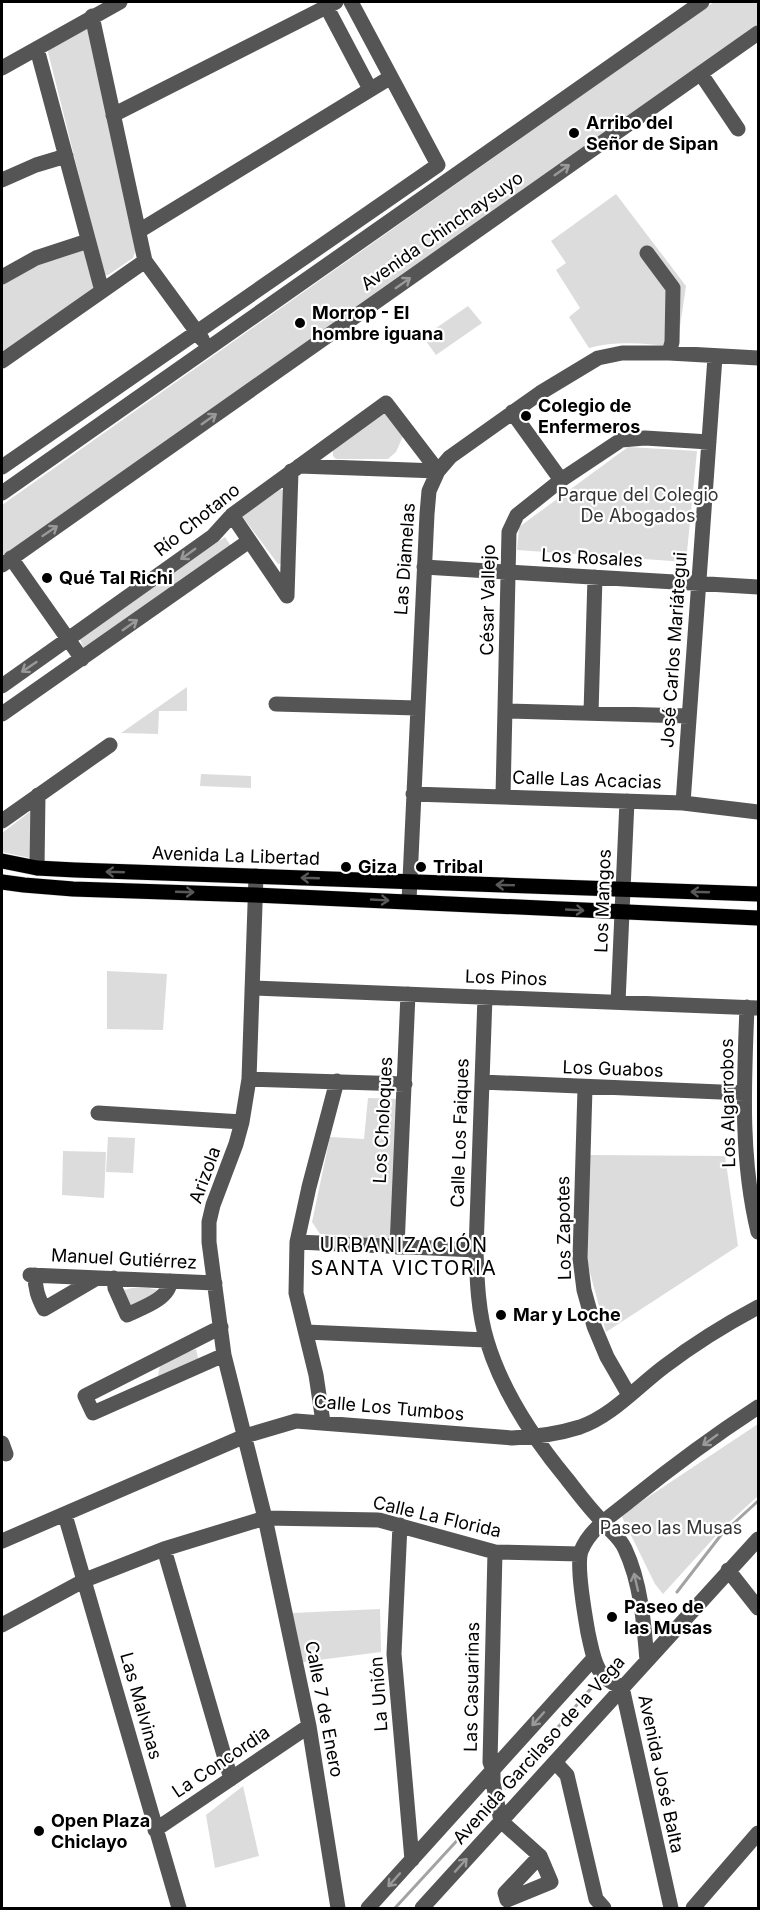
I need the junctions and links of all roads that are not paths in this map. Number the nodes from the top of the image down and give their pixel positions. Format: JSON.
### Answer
{"nodes":[{"id":1,"x":120,"y":2,"type":"edge"},
{"id":2,"x":351,"y":2,"type":"edge"},
{"id":3,"x":702,"y":2,"type":"edge"},
{"id":4,"x":329,"y":3,"type":"edge"},
{"id":5,"x":92,"y":16,"type":"junction"},
{"id":6,"x":759,"y":33,"type":"edge"},
{"id":7,"x":37,"y":48,"type":"junction"},
{"id":8,"x":2,"y":68,"type":"edge"},
{"id":9,"x":701,"y":74,"type":"junction"},
{"id":10,"x":391,"y":77,"type":"junction"},
{"id":11,"x":370,"y":89,"type":"junction"},
{"id":12,"x":113,"y":115,"type":"junction"},
{"id":13,"x":738,"y":129,"type":"dead end"},
{"id":14,"x":66,"y":156,"type":"junction"},
{"id":15,"x":2,"y":180,"type":"edge"},
{"id":16,"x":139,"y":231,"type":"junction"},
{"id":17,"x":88,"y":241,"type":"junction"},
{"id":18,"x":647,"y":253,"type":"dead end"},
{"id":19,"x":145,"y":261,"type":"junction"},
{"id":20,"x":2,"y":277,"type":"edge"},
{"id":21,"x":102,"y":291,"type":"junction"},
{"id":22,"x":196,"y":332,"type":"junction"},
{"id":23,"x":208,"y":348,"type":"junction"},
{"id":24,"x":669,"y":352,"type":"junction"},
{"id":25,"x":715,"y":357,"type":"junction"},
{"id":26,"x":759,"y":358,"type":"edge"},
{"id":27,"x":2,"y":361,"type":"edge"},
{"id":28,"x":512,"y":412,"type":"junction"},
{"id":29,"x":709,"y":442,"type":"junction"},
{"id":30,"x":2,"y":467,"type":"edge"},
{"id":31,"x":295,"y":469,"type":"junction"},
{"id":32,"x":438,"y":471,"type":"junction"},
{"id":33,"x":561,"y":480,"type":"junction"},
{"id":34,"x":2,"y":493,"type":"edge"},
{"id":35,"x":231,"y":515,"type":"junction"},
{"id":36,"x":249,"y":541,"type":"junction"},
{"id":37,"x":6,"y":561,"type":"edge"},
{"id":38,"x":424,"y":567,"type":"junction"},
{"id":39,"x":508,"y":572,"type":"junction"},
{"id":40,"x":595,"y":577,"type":"junction"},
{"id":41,"x":699,"y":584,"type":"junction"},
{"id":42,"x":759,"y":587,"type":"edge"},
{"id":43,"x":140,"y":589,"type":"junction"},
{"id":44,"x":154,"y":609,"type":"junction"},
{"id":45,"x":69,"y":640,"type":"junction"},
{"id":46,"x":82,"y":659,"type":"junction"},
{"id":47,"x":2,"y":686,"type":"edge"},
{"id":48,"x":276,"y":704,"type":"dead end"},
{"id":49,"x":417,"y":708,"type":"junction"},
{"id":50,"x":505,"y":711,"type":"junction"},
{"id":51,"x":591,"y":713,"type":"junction"},
{"id":52,"x":2,"y":714,"type":"edge"},
{"id":53,"x":689,"y":716,"type":"junction"},
{"id":54,"x":110,"y":745,"type":"dead end"},
{"id":55,"x":413,"y":794,"type":"junction"},
{"id":56,"x":38,"y":795,"type":"junction"},
{"id":57,"x":502,"y":796,"type":"junction"},
{"id":58,"x":627,"y":801,"type":"junction"},
{"id":59,"x":683,"y":803,"type":"junction"},
{"id":60,"x":759,"y":812,"type":"edge"},
{"id":61,"x":2,"y":821,"type":"edge"},
{"id":62,"x":2,"y":861,"type":"edge"},
{"id":63,"x":37,"y":868,"type":"junction"},
{"id":64,"x":75,"y":870,"type":"junction"},
{"id":65,"x":256,"y":876,"type":"junction"},
{"id":66,"x":2,"y":882,"type":"edge"},
{"id":67,"x":409,"y":882,"type":"junction"},
{"id":68,"x":73,"y":888,"type":"junction"},
{"id":69,"x":623,"y":889,"type":"junction"},
{"id":70,"x":255,"y":894,"type":"junction"},
{"id":71,"x":759,"y":894,"type":"edge"},
{"id":72,"x":409,"y":901,"type":"junction"},
{"id":73,"x":622,"y":912,"type":"junction"},
{"id":74,"x":759,"y":918,"type":"edge"},
{"id":75,"x":252,"y":988,"type":"junction"},
{"id":76,"x":408,"y":994,"type":"junction"},
{"id":77,"x":485,"y":997,"type":"junction"},
{"id":78,"x":618,"y":1002,"type":"junction"},
{"id":79,"x":753,"y":1007,"type":"edge"},
{"id":80,"x":249,"y":1078,"type":"junction"},
{"id":81,"x":337,"y":1081,"type":"junction"},
{"id":82,"x":482,"y":1082,"type":"junction"},
{"id":83,"x":405,"y":1084,"type":"junction"},
{"id":84,"x":585,"y":1088,"type":"junction"},
{"id":85,"x":744,"y":1093,"type":"junction"},
{"id":86,"x":98,"y":1113,"type":"dead end"},
{"id":87,"x":242,"y":1122,"type":"junction"},
{"id":88,"x":759,"y":1232,"type":"edge"},
{"id":89,"x":297,"y":1242,"type":"junction"},
{"id":90,"x":397,"y":1247,"type":"junction"},
{"id":91,"x":476,"y":1250,"type":"junction"},
{"id":92,"x":96,"y":1278,"type":"junction"},
{"id":93,"x":114,"y":1278,"type":"junction"},
{"id":94,"x":170,"y":1281,"type":"junction"},
{"id":95,"x":215,"y":1283,"type":"junction"},
{"id":96,"x":759,"y":1307,"type":"edge"},
{"id":97,"x":221,"y":1327,"type":"junction"},
{"id":98,"x":306,"y":1332,"type":"junction"},
{"id":99,"x":486,"y":1340,"type":"junction"},
{"id":100,"x":224,"y":1354,"type":"junction"},
{"id":101,"x":149,"y":1363,"type":"junction"},
{"id":102,"x":151,"y":1386,"type":"junction"},
{"id":103,"x":629,"y":1395,"type":"junction"},
{"id":104,"x":759,"y":1407,"type":"edge"},
{"id":105,"x":323,"y":1422,"type":"junction"},
{"id":106,"x":245,"y":1436,"type":"junction"},
{"id":107,"x":536,"y":1437,"type":"junction"},
{"id":108,"x":65,"y":1515,"type":"junction"},
{"id":109,"x":265,"y":1518,"type":"junction"},
{"id":110,"x":603,"y":1523,"type":"junction"},
{"id":111,"x":400,"y":1525,"type":"junction"},
{"id":112,"x":759,"y":1539,"type":"edge"},
{"id":113,"x":2,"y":1541,"type":"edge"},
{"id":114,"x":164,"y":1549,"type":"junction"},
{"id":115,"x":495,"y":1552,"type":"junction"},
{"id":116,"x":580,"y":1554,"type":"junction"},
{"id":117,"x":728,"y":1570,"type":"junction"},
{"id":118,"x":85,"y":1580,"type":"junction"},
{"id":119,"x":759,"y":1608,"type":"edge"},
{"id":120,"x":2,"y":1625,"type":"edge"},
{"id":121,"x":594,"y":1658,"type":"junction"},
{"id":122,"x":647,"y":1661,"type":"junction"},
{"id":123,"x":622,"y":1688,"type":"junction"},
{"id":124,"x":309,"y":1726,"type":"junction"},
{"id":125,"x":555,"y":1762,"type":"junction"},
{"id":126,"x":493,"y":1770,"type":"junction"},
{"id":127,"x":231,"y":1779,"type":"junction"},
{"id":128,"x":501,"y":1821,"type":"junction"},
{"id":129,"x":155,"y":1830,"type":"junction"},
{"id":130,"x":759,"y":1833,"type":"edge"},
{"id":131,"x":540,"y":1856,"type":"junction"},
{"id":132,"x":412,"y":1860,"type":"junction"},
{"id":133,"x":600,"y":1907,"type":"edge"},
{"id":134,"x":179,"y":1908,"type":"edge"},
{"id":135,"x":338,"y":1908,"type":"edge"},
{"id":136,"x":368,"y":1908,"type":"edge"},
{"id":137,"x":422,"y":1908,"type":"edge"},
{"id":138,"x":671,"y":1908,"type":"edge"},
{"id":139,"x":693,"y":1908,"type":"edge"}],
"edges":[{"from":1,"to":5,"type":"street"},
{"from":2,"to":10,"type":"street"},
{"from":3,"to":23,"type":"street"},
{"from":4,"to":11,"type":"street"},
{"from":4,"to":12,"type":"street"},
{"from":5,"to":7,"type":"street"},
{"from":5,"to":12,"type":"street"},
{"from":6,"to":9,"type":"street","name":"Avenida Chinchaysuyo"},
{"from":7,"to":8,"type":"street"},
{"from":7,"to":14,"type":"street"},
{"from":9,"to":13,"type":"street"},
{"from":37,"to":9,"type":"street","name":"Avenida Chinchaysuyo","one_way":true},
{"from":10,"to":11,"type":"street"},
{"from":10,"to":22,"type":"street"},
{"from":11,"to":16,"type":"street"},
{"from":12,"to":16,"type":"street"},
{"from":14,"to":15,"type":"street"},
{"from":14,"to":17,"type":"street"},
{"from":16,"to":19,"type":"street"},
{"from":17,"to":20,"type":"street"},
{"from":17,"to":21,"type":"street"},
{"from":18,"to":24,"type":"street"},
{"from":19,"to":21,"type":"street"},
{"from":19,"to":22,"type":"street"},
{"from":21,"to":27,"type":"street"},
{"from":22,"to":23,"type":"street"},
{"from":22,"to":30,"type":"street"},
{"from":23,"to":34,"type":"street"},
{"from":24,"to":25,"type":"street","name":"Las Diamelas"},
{"from":24,"to":28,"type":"street","name":"Las Diamelas"},
{"from":25,"to":26,"type":"street","name":"Las Diamelas"},
{"from":25,"to":29,"type":"street","name":"José Carlos Mariátegui"},
{"from":28,"to":32,"type":"street","name":"Las Diamelas"},
{"from":28,"to":33,"type":"street"},
{"from":29,"to":33,"type":"street","name":"César Vallejo"},
{"from":29,"to":41,"type":"street","name":"José Carlos Mariátegui"},
{"from":31,"to":32,"type":"street"},
{"from":31,"to":32,"type":"street","name":"Río Chotano"},
{"from":31,"to":35,"type":"street","name":"Río Chotano"},
{"from":31,"to":36,"type":"street"},
{"from":32,"to":38,"type":"street","name":"Las Diamelas"},
{"from":33,"to":39,"type":"street","name":"César Vallejo"},
{"from":35,"to":36,"type":"street"},
{"from":35,"to":43,"type":"street","name":"Río Chotano","one_way":true},
{"from":36,"to":44,"type":"street"},
{"from":37,"to":45,"type":"street"},
{"from":38,"to":39,"type":"street","name":"Los Rosales"},
{"from":38,"to":49,"type":"street","name":"Las Diamelas"},
{"from":39,"to":40,"type":"street","name":"Los Rosales"},
{"from":39,"to":50,"type":"street","name":"César Vallejo"},
{"from":40,"to":41,"type":"street","name":"Los Rosales"},
{"from":40,"to":51,"type":"street"},
{"from":41,"to":42,"type":"street","name":"Los Rosales"},
{"from":41,"to":53,"type":"street","name":"José Carlos Mariátegui"},
{"from":43,"to":44,"type":"street"},
{"from":43,"to":45,"type":"street","name":"Río Chotano"},
{"from":46,"to":44,"type":"street","one_way":true},
{"from":45,"to":46,"type":"street"},
{"from":45,"to":47,"type":"street","name":"Río Chotano","one_way":true},
{"from":46,"to":52,"type":"street"},
{"from":48,"to":49,"type":"street"},
{"from":49,"to":55,"type":"street","name":"Las Diamelas"},
{"from":50,"to":51,"type":"street"},
{"from":50,"to":57,"type":"street","name":"César Vallejo"},
{"from":51,"to":53,"type":"street"},
{"from":53,"to":59,"type":"street","name":"José Carlos Mariátegui"},
{"from":54,"to":56,"type":"street"},
{"from":55,"to":57,"type":"street","name":"Calle Las Acacias"},
{"from":55,"to":67,"type":"street","name":"Las Diamelas"},
{"from":56,"to":61,"type":"street"},
{"from":56,"to":63,"type":"street"},
{"from":57,"to":58,"type":"street","name":"Calle Las Acacias"},
{"from":58,"to":59,"type":"street","name":"Calle Las Acacias"},
{"from":58,"to":69,"type":"street","name":"Los Mangos"},
{"from":59,"to":60,"type":"street","name":"Calle Las Acacias"},
{"from":62,"to":63,"type":"main road","name":"Avenida La Libertad"},
{"from":63,"to":64,"type":"main road","name":"Avenida La Libertad"},
{"from":65,"to":64,"type":"main road","name":"Avenida La Libertad","one_way":true},
{"from":64,"to":68,"type":"main road"},
{"from":67,"to":65,"type":"main road","name":"Avenida La Libertad","one_way":true},
{"from":65,"to":70,"type":"street","name":"Arizola"},
{"from":66,"to":68,"type":"main road","name":"Avenida La Libertad"},
{"from":69,"to":67,"type":"main road","name":"Avenida La Libertad","one_way":true},
{"from":67,"to":72,"type":"street","name":"Las Diamelas"},
{"from":68,"to":70,"type":"main road","name":"Avenida La Libertad","one_way":true},
{"from":71,"to":69,"type":"main road","name":"Avenida La Libertad","one_way":true},
{"from":69,"to":73,"type":"street","name":"Los Mangos"},
{"from":70,"to":72,"type":"main road","name":"Avenida La Libertad","one_way":true},
{"from":70,"to":75,"type":"street","name":"Arizola"},
{"from":72,"to":73,"type":"main road","name":"Avenida La Libertad","one_way":true},
{"from":73,"to":74,"type":"main road","name":"Avenida La Libertad"},
{"from":73,"to":78,"type":"street","name":"Los Mangos"},
{"from":75,"to":76,"type":"street","name":"Los Pinos"},
{"from":75,"to":80,"type":"street","name":"Arizola"},
{"from":76,"to":77,"type":"street","name":"Los Pinos"},
{"from":76,"to":83,"type":"street","name":"Los Choloques"},
{"from":77,"to":78,"type":"street","name":"Los Pinos"},
{"from":77,"to":82,"type":"street","name":"Calle Los Faiques"},
{"from":78,"to":79,"type":"street","name":"Los Pinos"},
{"from":79,"to":85,"type":"street","name":"Los Algarrobos"},
{"from":80,"to":81,"type":"street"},
{"from":80,"to":87,"type":"street","name":"Arizola"},
{"from":81,"to":83,"type":"street"},
{"from":81,"to":89,"type":"street"},
{"from":82,"to":84,"type":"street","name":"Los Guabos"},
{"from":82,"to":91,"type":"street","name":"Calle Los Faiques"},
{"from":83,"to":90,"type":"street","name":"Los Choloques"},
{"from":84,"to":85,"type":"street","name":"Los Guabos"},
{"from":84,"to":103,"type":"street","name":"Los Zapotes"},
{"from":85,"to":88,"type":"street","name":"Los Algarrobos"},
{"from":86,"to":87,"type":"street"},
{"from":87,"to":95,"type":"street","name":"Arizola"},
{"from":89,"to":90,"type":"street"},
{"from":89,"to":98,"type":"street"},
{"from":90,"to":91,"type":"street"},
{"from":91,"to":99,"type":"street","name":"Calle Los Faiques"},
{"from":92,"to":92,"type":"street","name":"Manuel Gutiérrez"},
{"from":92,"to":93,"type":"street","name":"Manuel Gutiérrez"},
{"from":93,"to":94,"type":"street","name":"Manuel Gutiérrez"},
{"from":93,"to":94,"type":"street"},
{"from":94,"to":95,"type":"street","name":"Manuel Gutiérrez"},
{"from":95,"to":97,"type":"street","name":"Arizola"},
{"from":96,"to":103,"type":"street","name":"Calle Los Tumbos"},
{"from":97,"to":100,"type":"street","name":"Arizola"},
{"from":97,"to":101,"type":"street"},
{"from":98,"to":99,"type":"street"},
{"from":98,"to":105,"type":"street"},
{"from":99,"to":107,"type":"street","name":"Calle Los Faiques"},
{"from":100,"to":102,"type":"street"},
{"from":100,"to":106,"type":"street","name":"Arizola"},
{"from":101,"to":102,"type":"street"},
{"from":101,"to":102,"type":"street"},
{"from":103,"to":107,"type":"street","name":"Calle Los Tumbos"},
{"from":104,"to":110,"type":"street","one_way":true},
{"from":105,"to":106,"type":"street","name":"Calle Los Tumbos"},
{"from":105,"to":107,"type":"street","name":"Calle Los Tumbos"},
{"from":106,"to":108,"type":"street","name":"Calle Los Tumbos"},
{"from":106,"to":109,"type":"street","name":"Arizola"},
{"from":107,"to":110,"type":"street","name":"Calle Los Faiques"},
{"from":108,"to":113,"type":"street","name":"Calle Los Tumbos"},
{"from":108,"to":118,"type":"street","name":"Las Malvinas"},
{"from":109,"to":111,"type":"street","name":"Calle La Florida"},
{"from":109,"to":114,"type":"street","name":"Calle La Florida"},
{"from":109,"to":124,"type":"street","name":"Calle 7 de Enero"},
{"from":110,"to":116,"type":"street"},
{"from":122,"to":110,"type":"street","one_way":true},
{"from":111,"to":115,"type":"street","name":"Calle La Florida"},
{"from":111,"to":132,"type":"street","name":"La Unión"},
{"from":112,"to":117,"type":"street","name":"Avenida Garcilaso de la Vega"},
{"from":114,"to":118,"type":"street","name":"Calle La Florida"},
{"from":114,"to":127,"type":"street"},
{"from":115,"to":116,"type":"street","name":"Calle La Florida"},
{"from":115,"to":126,"type":"street","name":"Las Casuarinas"},
{"from":116,"to":121,"type":"street","name":"Avenida José Balta"},
{"from":117,"to":119,"type":"street"},
{"from":117,"to":122,"type":"street","name":"Avenida Garcilaso de la Vega"},
{"from":118,"to":120,"type":"street","name":"Calle La Florida"},
{"from":118,"to":129,"type":"street","name":"Las Malvinas"},
{"from":121,"to":123,"type":"street","name":"Avenida José Balta"},
{"from":121,"to":126,"type":"street","name":"Avenida Garcilaso de la Vega","one_way":true},
{"from":122,"to":123,"type":"street","name":"Avenida Garcilaso de la Vega"},
{"from":123,"to":125,"type":"street","name":"Avenida Garcilaso de la Vega"},
{"from":123,"to":138,"type":"street","name":"Avenida José Balta"},
{"from":124,"to":127,"type":"street","name":"La Concordia"},
{"from":124,"to":135,"type":"street","name":"Calle 7 de Enero"},
{"from":125,"to":128,"type":"street","name":"Avenida Garcilaso de la Vega"},
{"from":125,"to":133,"type":"street"},
{"from":126,"to":128,"type":"street","name":"Las Casuarinas"},
{"from":126,"to":132,"type":"street","name":"Avenida Garcilaso de la Vega"},
{"from":127,"to":129,"type":"street","name":"La Concordia"},
{"from":128,"to":131,"type":"street"},
{"from":137,"to":128,"type":"street","name":"Avenida Garcilaso de la Vega","one_way":true},
{"from":129,"to":134,"type":"street","name":"Las Malvinas"},
{"from":130,"to":139,"type":"street"},
{"from":131,"to":131,"type":"street"},
{"from":132,"to":136,"type":"street","name":"Avenida Garcilaso de la Vega","one_way":true}]}
